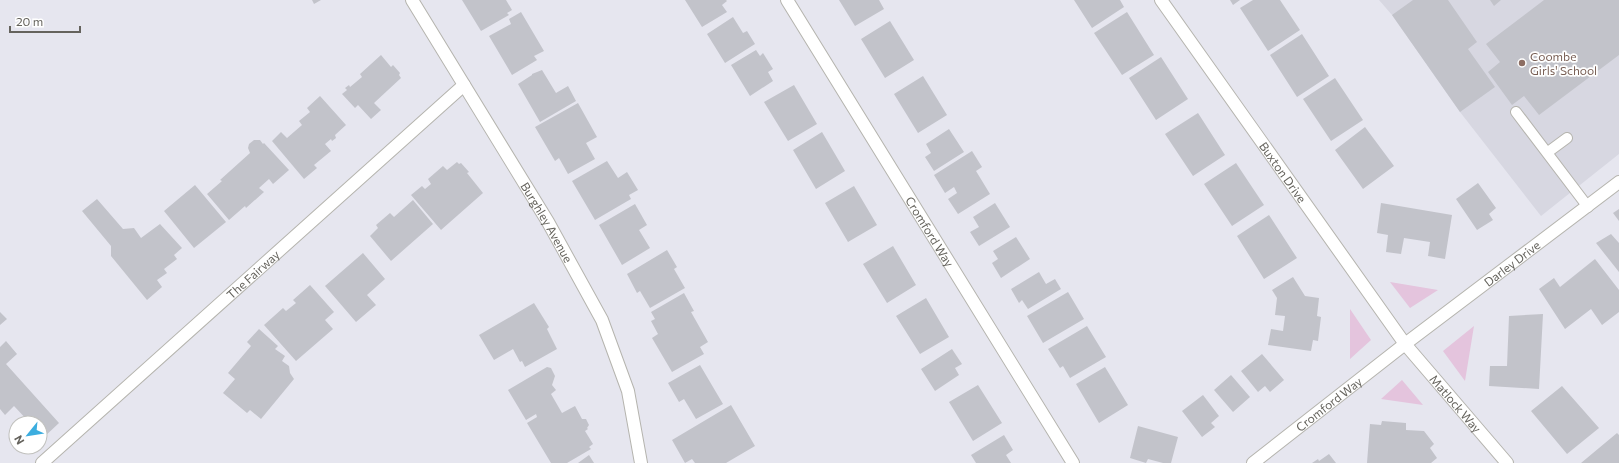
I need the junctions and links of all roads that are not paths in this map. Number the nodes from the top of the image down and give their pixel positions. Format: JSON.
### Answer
{"nodes":[{"id":1,"x":412,"y":0,"type":"edge"},
{"id":2,"x":787,"y":0,"type":"edge"},
{"id":3,"x":1161,"y":0,"type":"edge"},
{"id":4,"x":464,"y":85,"type":"junction"},
{"id":5,"x":1516,"y":112,"type":"dead end"},
{"id":6,"x":1568,"y":138,"type":"dead end"},
{"id":7,"x":1548,"y":152,"type":"junction"},
{"id":8,"x":1619,"y":182,"type":"edge"},
{"id":9,"x":1588,"y":206,"type":"junction"},
{"id":10,"x":1405,"y":344,"type":"junction"},
{"id":11,"x":42,"y":463,"type":"edge"},
{"id":12,"x":641,"y":463,"type":"edge"},
{"id":13,"x":1073,"y":463,"type":"edge"},
{"id":14,"x":1252,"y":463,"type":"edge"},
{"id":15,"x":1507,"y":463,"type":"edge"}],
"edges":[{"from":1,"to":4,"type":"street","name":"Burghley Avenue"},
{"from":2,"to":13,"type":"street","name":"Cromford Way"},
{"from":3,"to":10,"type":"street","name":"Buxton Drive"},
{"from":4,"to":11,"type":"street","name":"The Fairway"},
{"from":4,"to":12,"type":"street","name":"Burghley Avenue"},
{"from":5,"to":7,"type":"lane"},
{"from":6,"to":7,"type":"lane"},
{"from":7,"to":9,"type":"lane"},
{"from":8,"to":9,"type":"street","name":"Darley Drive"},
{"from":9,"to":10,"type":"street","name":"Darley Drive"},
{"from":10,"to":14,"type":"street","name":"Cromford Way"},
{"from":10,"to":15,"type":"street","name":"Matlock Way"}]}
